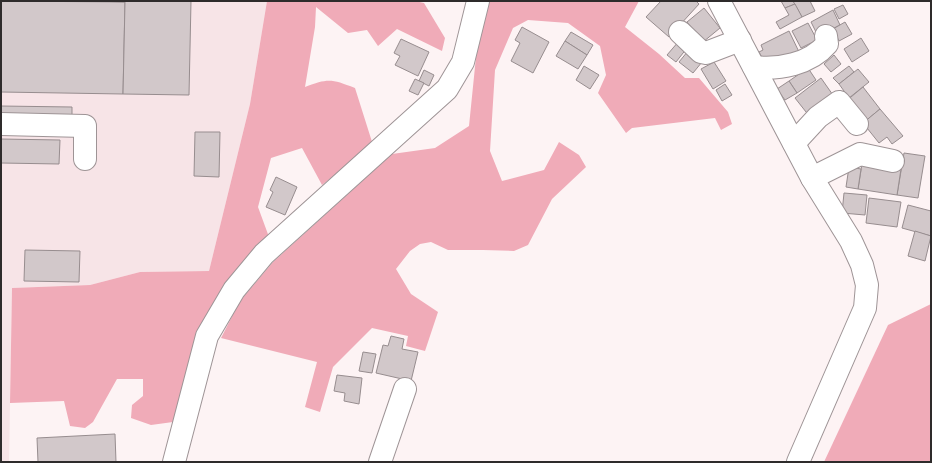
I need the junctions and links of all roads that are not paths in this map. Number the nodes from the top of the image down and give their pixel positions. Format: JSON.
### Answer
{"nodes":[{"id":1,"x":478,"y":1,"type":"edge"},
{"id":2,"x":719,"y":1,"type":"edge"},
{"id":3,"x":680,"y":32,"type":"dead end"},
{"id":4,"x":826,"y":36,"type":"dead end"},
{"id":5,"x":740,"y":40,"type":"junction"},
{"id":6,"x":754,"y":67,"type":"junction"},
{"id":7,"x":1,"y":124,"type":"edge"},
{"id":8,"x":857,"y":124,"type":"dead end"},
{"id":9,"x":794,"y":143,"type":"junction"},
{"id":10,"x":85,"y":158,"type":"dead end"},
{"id":11,"x":893,"y":161,"type":"dead end"},
{"id":12,"x":812,"y":178,"type":"junction"},
{"id":13,"x":405,"y":390,"type":"dead end"},
{"id":14,"x":174,"y":462,"type":"edge"},
{"id":15,"x":380,"y":462,"type":"edge"},
{"id":16,"x":798,"y":462,"type":"edge"}],
"edges":[{"from":1,"to":14,"type":"street"},
{"from":2,"to":5,"type":"street"},
{"from":3,"to":5,"type":"street"},
{"from":4,"to":6,"type":"street"},
{"from":5,"to":6,"type":"street"},
{"from":6,"to":9,"type":"street"},
{"from":7,"to":10,"type":"street"},
{"from":8,"to":9,"type":"street"},
{"from":9,"to":12,"type":"street"},
{"from":11,"to":12,"type":"street"},
{"from":12,"to":16,"type":"street"},
{"from":13,"to":15,"type":"street"}]}
